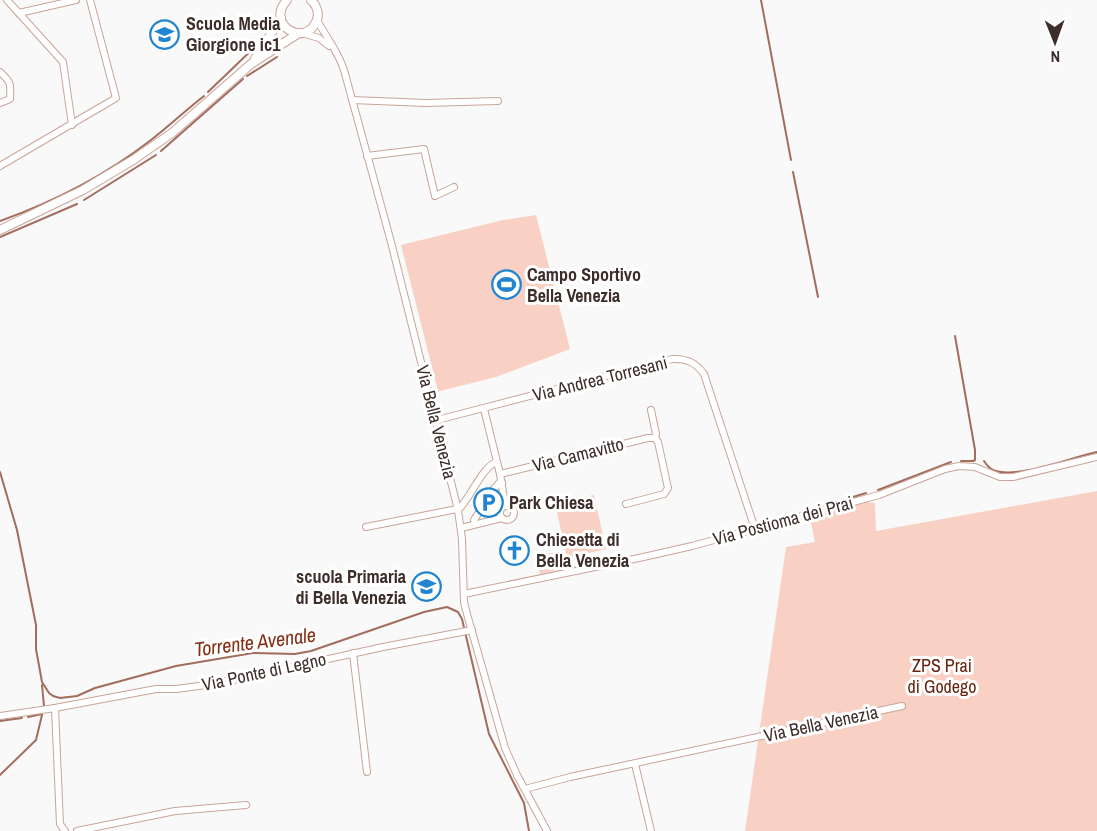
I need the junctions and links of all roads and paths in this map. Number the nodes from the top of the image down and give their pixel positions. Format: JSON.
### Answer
{"nodes":[{"id":1,"x":7,"y":0,"type":"edge"},
{"id":2,"x":76,"y":0,"type":"edge"},
{"id":3,"x":90,"y":0,"type":"edge"},
{"id":4,"x":311,"y":0,"type":"edge"},
{"id":5,"x":324,"y":0,"type":"edge"},
{"id":6,"x":284,"y":1,"type":"edge"},
{"id":7,"x":19,"y":13,"type":"junction"},
{"id":8,"x":317,"y":15,"type":"junction"},
{"id":9,"x":280,"y":18,"type":"junction"},
{"id":10,"x":300,"y":33,"type":"junction"},
{"id":11,"x":339,"y":55,"type":"junction"},
{"id":12,"x":251,"y":64,"type":"junction"},
{"id":13,"x":0,"y":72,"type":"edge"},
{"id":14,"x":352,"y":100,"type":"junction"},
{"id":15,"x":498,"y":101,"type":"dead end"},
{"id":16,"x":0,"y":103,"type":"edge"},
{"id":17,"x":72,"y":125,"type":"junction"},
{"id":18,"x":367,"y":156,"type":"junction"},
{"id":19,"x":0,"y":166,"type":"edge"},
{"id":20,"x":454,"y":187,"type":"dead end"},
{"id":21,"x":0,"y":230,"type":"edge"},
{"id":22,"x":484,"y":409,"type":"junction"},
{"id":23,"x":651,"y":410,"type":"dead end"},
{"id":24,"x":437,"y":420,"type":"junction"},
{"id":25,"x":655,"y":438,"type":"junction"},
{"id":26,"x":1097,"y":457,"type":"edge"},
{"id":27,"x":497,"y":462,"type":"junction"},
{"id":28,"x":500,"y":474,"type":"junction"},
{"id":29,"x":502,"y":483,"type":"junction"},
{"id":30,"x":626,"y":504,"type":"dead end"},
{"id":31,"x":505,"y":506,"type":"junction"},
{"id":32,"x":458,"y":510,"type":"junction"},
{"id":33,"x":502,"y":518,"type":"junction"},
{"id":34,"x":474,"y":524,"type":"junction"},
{"id":35,"x":366,"y":527,"type":"dead end"},
{"id":36,"x":461,"y":528,"type":"junction"},
{"id":37,"x":755,"y":529,"type":"junction"},
{"id":38,"x":464,"y":594,"type":"junction"},
{"id":39,"x":471,"y":630,"type":"junction"},
{"id":40,"x":354,"y":653,"type":"junction"},
{"id":41,"x":902,"y":706,"type":"dead end"},
{"id":42,"x":55,"y":708,"type":"junction"},
{"id":43,"x":0,"y":716,"type":"edge"},
{"id":44,"x":635,"y":764,"type":"junction"},
{"id":45,"x":367,"y":772,"type":"dead end"},
{"id":46,"x":525,"y":789,"type":"junction"},
{"id":47,"x":246,"y":805,"type":"dead end"},
{"id":48,"x":65,"y":831,"type":"edge"},
{"id":49,"x":77,"y":831,"type":"edge"},
{"id":50,"x":547,"y":831,"type":"edge"},
{"id":51,"x":651,"y":831,"type":"edge"}],
"edges":[{"from":1,"to":7,"type":"street"},
{"from":2,"to":7,"type":"street"},
{"from":3,"to":17,"type":"street"},
{"from":4,"to":8,"type":"main road"},
{"from":5,"to":8,"type":"main road"},
{"from":6,"to":9,"type":"main road"},
{"from":7,"to":17,"type":"street"},
{"from":8,"to":10,"type":"main road"},
{"from":8,"to":11,"type":"street","name":"Via Bella Venezia"},
{"from":9,"to":10,"type":"main road"},
{"from":9,"to":12,"type":"main road"},
{"from":10,"to":11,"type":"street"},
{"from":10,"to":12,"type":"main road"},
{"from":11,"to":14,"type":"street","name":"Via Bella Venezia"},
{"from":12,"to":21,"type":"main road"},
{"from":13,"to":16,"type":"street"},
{"from":14,"to":15,"type":"street"},
{"from":14,"to":18,"type":"street","name":"Via Bella Venezia"},
{"from":17,"to":19,"type":"street"},
{"from":18,"to":20,"type":"street"},
{"from":18,"to":24,"type":"street","name":"Via Bella Venezia"},
{"from":22,"to":24,"type":"street","name":"Via Andrea Torresani"},
{"from":22,"to":27,"type":"street"},
{"from":22,"to":37,"type":"street","name":"Via Andrea Torresani"},
{"from":23,"to":25,"type":"street"},
{"from":24,"to":32,"type":"street","name":"Via Bella Venezia"},
{"from":25,"to":28,"type":"street","name":"Via Camavitto"},
{"from":25,"to":30,"type":"street"},
{"from":26,"to":37,"type":"street","name":"Via Postioma dei Prai"},
{"from":27,"to":28,"type":"street"},
{"from":27,"to":32,"type":"street"},
{"from":28,"to":29,"type":"street"},
{"from":29,"to":31,"type":"street"},
{"from":29,"to":34,"type":"street"},
{"from":31,"to":33,"type":"street"},
{"from":31,"to":33,"type":"street"},
{"from":32,"to":35,"type":"street"},
{"from":32,"to":36,"type":"street","name":"Via Bella Venezia"},
{"from":33,"to":34,"type":"street"},
{"from":34,"to":36,"type":"street"},
{"from":36,"to":38,"type":"street","name":"Via Bella Venezia"},
{"from":37,"to":38,"type":"street","name":"Via Postioma dei Prai"},
{"from":38,"to":39,"type":"street","name":"Via Bella Venezia"},
{"from":39,"to":40,"type":"street","name":"Via Ponte di Legno"},
{"from":39,"to":46,"type":"street","name":"Via Bella Venezia"},
{"from":40,"to":42,"type":"street","name":"Via Ponte di Legno"},
{"from":40,"to":45,"type":"street"},
{"from":41,"to":44,"type":"street","name":"Via Bella Venezia"},
{"from":42,"to":43,"type":"street","name":"Via Ponte di Legno"},
{"from":42,"to":48,"type":"street"},
{"from":44,"to":46,"type":"street","name":"Via Bella Venezia"},
{"from":44,"to":51,"type":"street"},
{"from":46,"to":50,"type":"street","name":"Via Bella Venezia"},
{"from":47,"to":49,"type":"street"}]}
